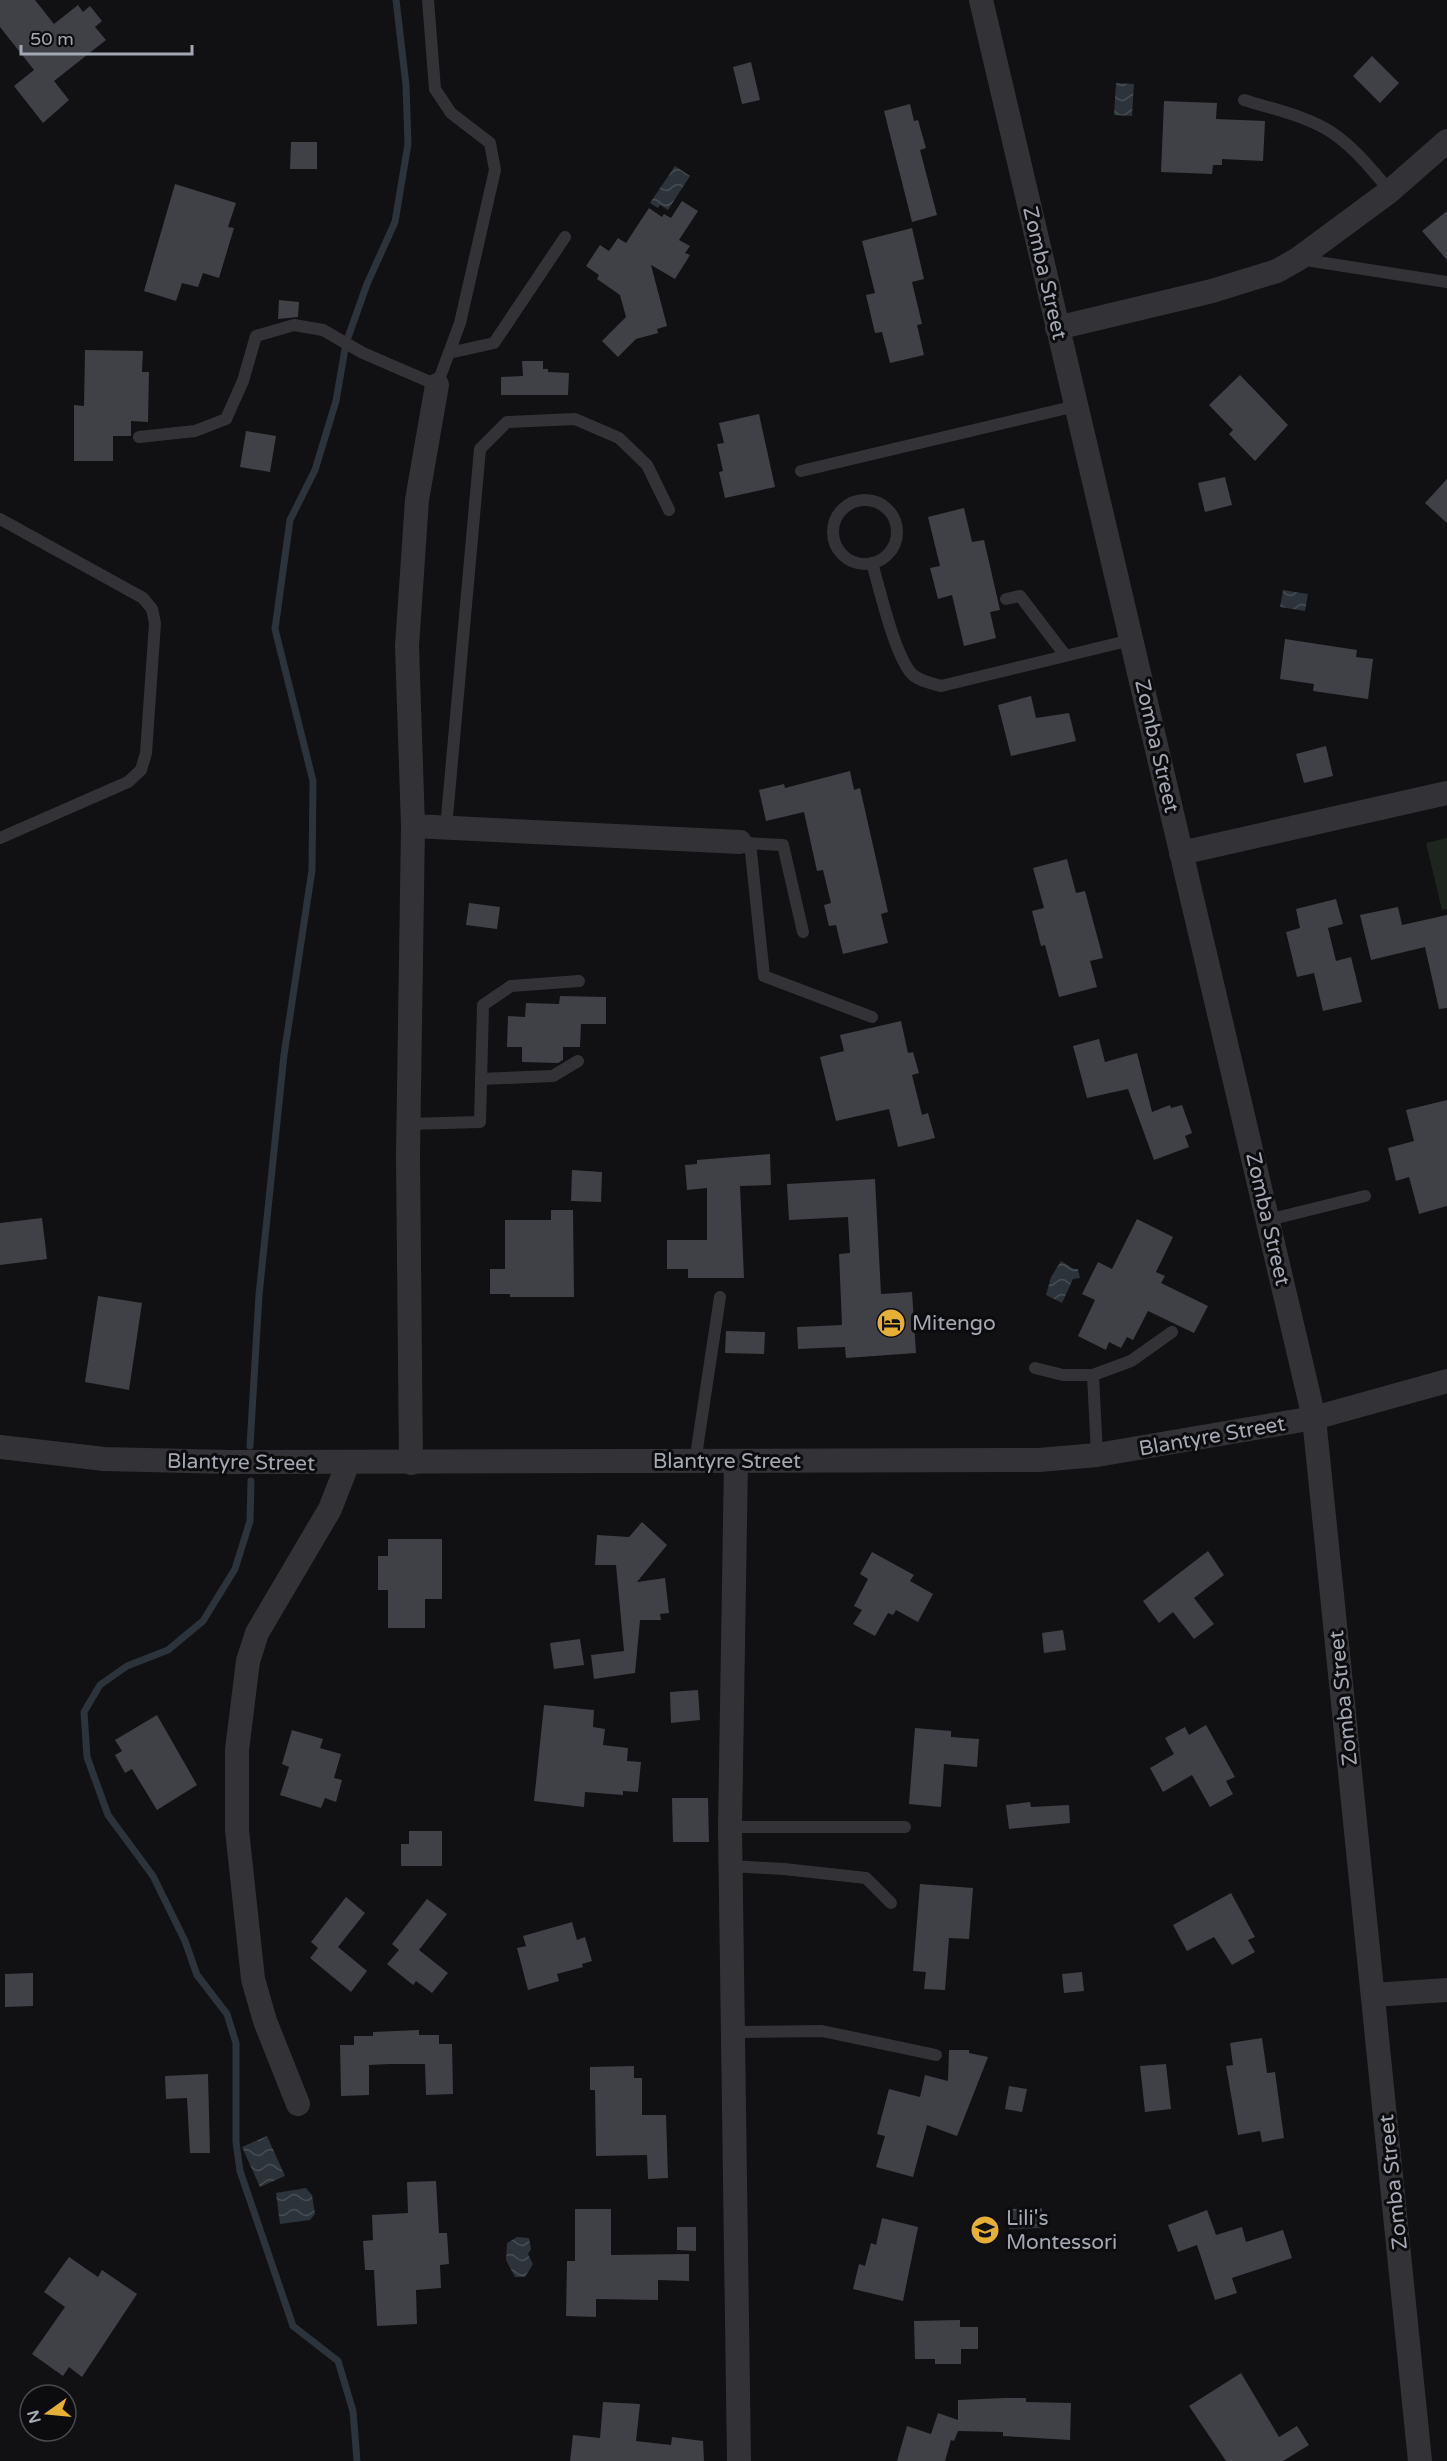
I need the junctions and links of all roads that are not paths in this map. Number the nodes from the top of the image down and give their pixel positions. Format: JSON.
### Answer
{"nodes":[{"id":1,"x":428,"y":0,"type":"edge"},
{"id":2,"x":988,"y":3,"type":"edge"},
{"id":3,"x":1244,"y":100,"type":"dead end"},
{"id":4,"x":1447,"y":141,"type":"edge"},
{"id":5,"x":1390,"y":190,"type":"junction"},
{"id":6,"x":565,"y":237,"type":"dead end"},
{"id":7,"x":1298,"y":259,"type":"junction"},
{"id":8,"x":1447,"y":282,"type":"edge"},
{"id":9,"x":1057,"y":328,"type":"junction"},
{"id":10,"x":449,"y":353,"type":"junction"},
{"id":11,"x":437,"y":385,"type":"junction"},
{"id":12,"x":1076,"y":406,"type":"junction"},
{"id":13,"x":139,"y":437,"type":"dead end"},
{"id":14,"x":801,"y":471,"type":"dead end"},
{"id":15,"x":669,"y":510,"type":"dead end"},
{"id":16,"x":0,"y":519,"type":"edge"},
{"id":17,"x":872,"y":563,"type":"junction"},
{"id":18,"x":1006,"y":599,"type":"dead end"},
{"id":19,"x":1131,"y":640,"type":"junction"},
{"id":20,"x":1065,"y":655,"type":"junction"},
{"id":21,"x":1447,"y":794,"type":"edge"},
{"id":22,"x":413,"y":826,"type":"junction"},
{"id":23,"x":446,"y":828,"type":"junction"},
{"id":24,"x":0,"y":838,"type":"edge"},
{"id":25,"x":745,"y":843,"type":"junction"},
{"id":26,"x":1181,"y":853,"type":"junction"},
{"id":27,"x":803,"y":932,"type":"dead end"},
{"id":28,"x":579,"y":981,"type":"dead end"},
{"id":29,"x":872,"y":1017,"type":"dead end"},
{"id":30,"x":578,"y":1060,"type":"dead end"},
{"id":31,"x":481,"y":1079,"type":"junction"},
{"id":32,"x":408,"y":1124,"type":"junction"},
{"id":33,"x":1365,"y":1196,"type":"dead end"},
{"id":34,"x":1268,"y":1220,"type":"junction"},
{"id":35,"x":720,"y":1297,"type":"dead end"},
{"id":36,"x":1172,"y":1332,"type":"dead end"},
{"id":37,"x":1035,"y":1368,"type":"dead end"},
{"id":38,"x":1093,"y":1375,"type":"junction"},
{"id":39,"x":1447,"y":1381,"type":"edge"},
{"id":40,"x":1314,"y":1418,"type":"junction"},
{"id":41,"x":0,"y":1447,"type":"edge"},
{"id":42,"x":1097,"y":1455,"type":"junction"},
{"id":43,"x":694,"y":1461,"type":"junction"},
{"id":44,"x":736,"y":1461,"type":"junction"},
{"id":45,"x":348,"y":1463,"type":"junction"},
{"id":46,"x":411,"y":1463,"type":"junction"},
{"id":47,"x":730,"y":1827,"type":"junction"},
{"id":48,"x":905,"y":1827,"type":"dead end"},
{"id":49,"x":730,"y":1866,"type":"junction"},
{"id":50,"x":891,"y":1903,"type":"dead end"},
{"id":51,"x":1447,"y":1990,"type":"edge"},
{"id":52,"x":1373,"y":1995,"type":"junction"},
{"id":53,"x":733,"y":2032,"type":"junction"},
{"id":54,"x":936,"y":2055,"type":"dead end"},
{"id":55,"x":298,"y":2104,"type":"dead end"},
{"id":56,"x":739,"y":2461,"type":"edge"},
{"id":57,"x":1420,"y":2461,"type":"edge"}],
"edges":[{"from":1,"to":10,"type":"lane"},
{"from":2,"to":9,"type":"street","name":"Zomba Street"},
{"from":3,"to":5,"type":"lane"},
{"from":4,"to":5,"type":"street"},
{"from":5,"to":7,"type":"street"},
{"from":6,"to":10,"type":"lane"},
{"from":7,"to":8,"type":"lane"},
{"from":7,"to":9,"type":"street"},
{"from":9,"to":12,"type":"street","name":"Zomba Street"},
{"from":10,"to":11,"type":"lane"},
{"from":11,"to":13,"type":"lane"},
{"from":11,"to":22,"type":"street"},
{"from":12,"to":14,"type":"lane"},
{"from":12,"to":19,"type":"street","name":"Zomba Street"},
{"from":15,"to":23,"type":"lane"},
{"from":16,"to":24,"type":"lane"},
{"from":17,"to":17,"type":"lane"},
{"from":17,"to":20,"type":"lane"},
{"from":18,"to":20,"type":"lane"},
{"from":19,"to":20,"type":"lane"},
{"from":19,"to":26,"type":"street","name":"Zomba Street"},
{"from":21,"to":26,"type":"street"},
{"from":22,"to":23,"type":"street"},
{"from":22,"to":32,"type":"street"},
{"from":23,"to":25,"type":"street"},
{"from":25,"to":27,"type":"lane"},
{"from":25,"to":29,"type":"lane"},
{"from":26,"to":34,"type":"street","name":"Zomba Street"},
{"from":28,"to":31,"type":"lane"},
{"from":30,"to":31,"type":"lane"},
{"from":31,"to":32,"type":"lane"},
{"from":32,"to":46,"type":"street"},
{"from":33,"to":34,"type":"lane"},
{"from":34,"to":40,"type":"street","name":"Zomba Street"},
{"from":35,"to":43,"type":"lane"},
{"from":36,"to":38,"type":"lane"},
{"from":37,"to":38,"type":"lane"},
{"from":38,"to":42,"type":"lane"},
{"from":39,"to":40,"type":"street","name":"Blantyre Street"},
{"from":40,"to":42,"type":"street","name":"Blantyre Street"},
{"from":40,"to":52,"type":"street","name":"Zomba Street"},
{"from":41,"to":45,"type":"street","name":"Blantyre Street"},
{"from":42,"to":44,"type":"street","name":"Blantyre Street"},
{"from":43,"to":44,"type":"street","name":"Blantyre Street"},
{"from":43,"to":46,"type":"street","name":"Blantyre Street"},
{"from":44,"to":47,"type":"street"},
{"from":45,"to":46,"type":"street","name":"Blantyre Street"},
{"from":45,"to":55,"type":"street"},
{"from":47,"to":48,"type":"lane"},
{"from":47,"to":49,"type":"street"},
{"from":49,"to":50,"type":"lane"},
{"from":49,"to":53,"type":"street"},
{"from":51,"to":52,"type":"street"},
{"from":52,"to":57,"type":"street","name":"Zomba Street"},
{"from":53,"to":54,"type":"lane"},
{"from":53,"to":56,"type":"street"}]}
